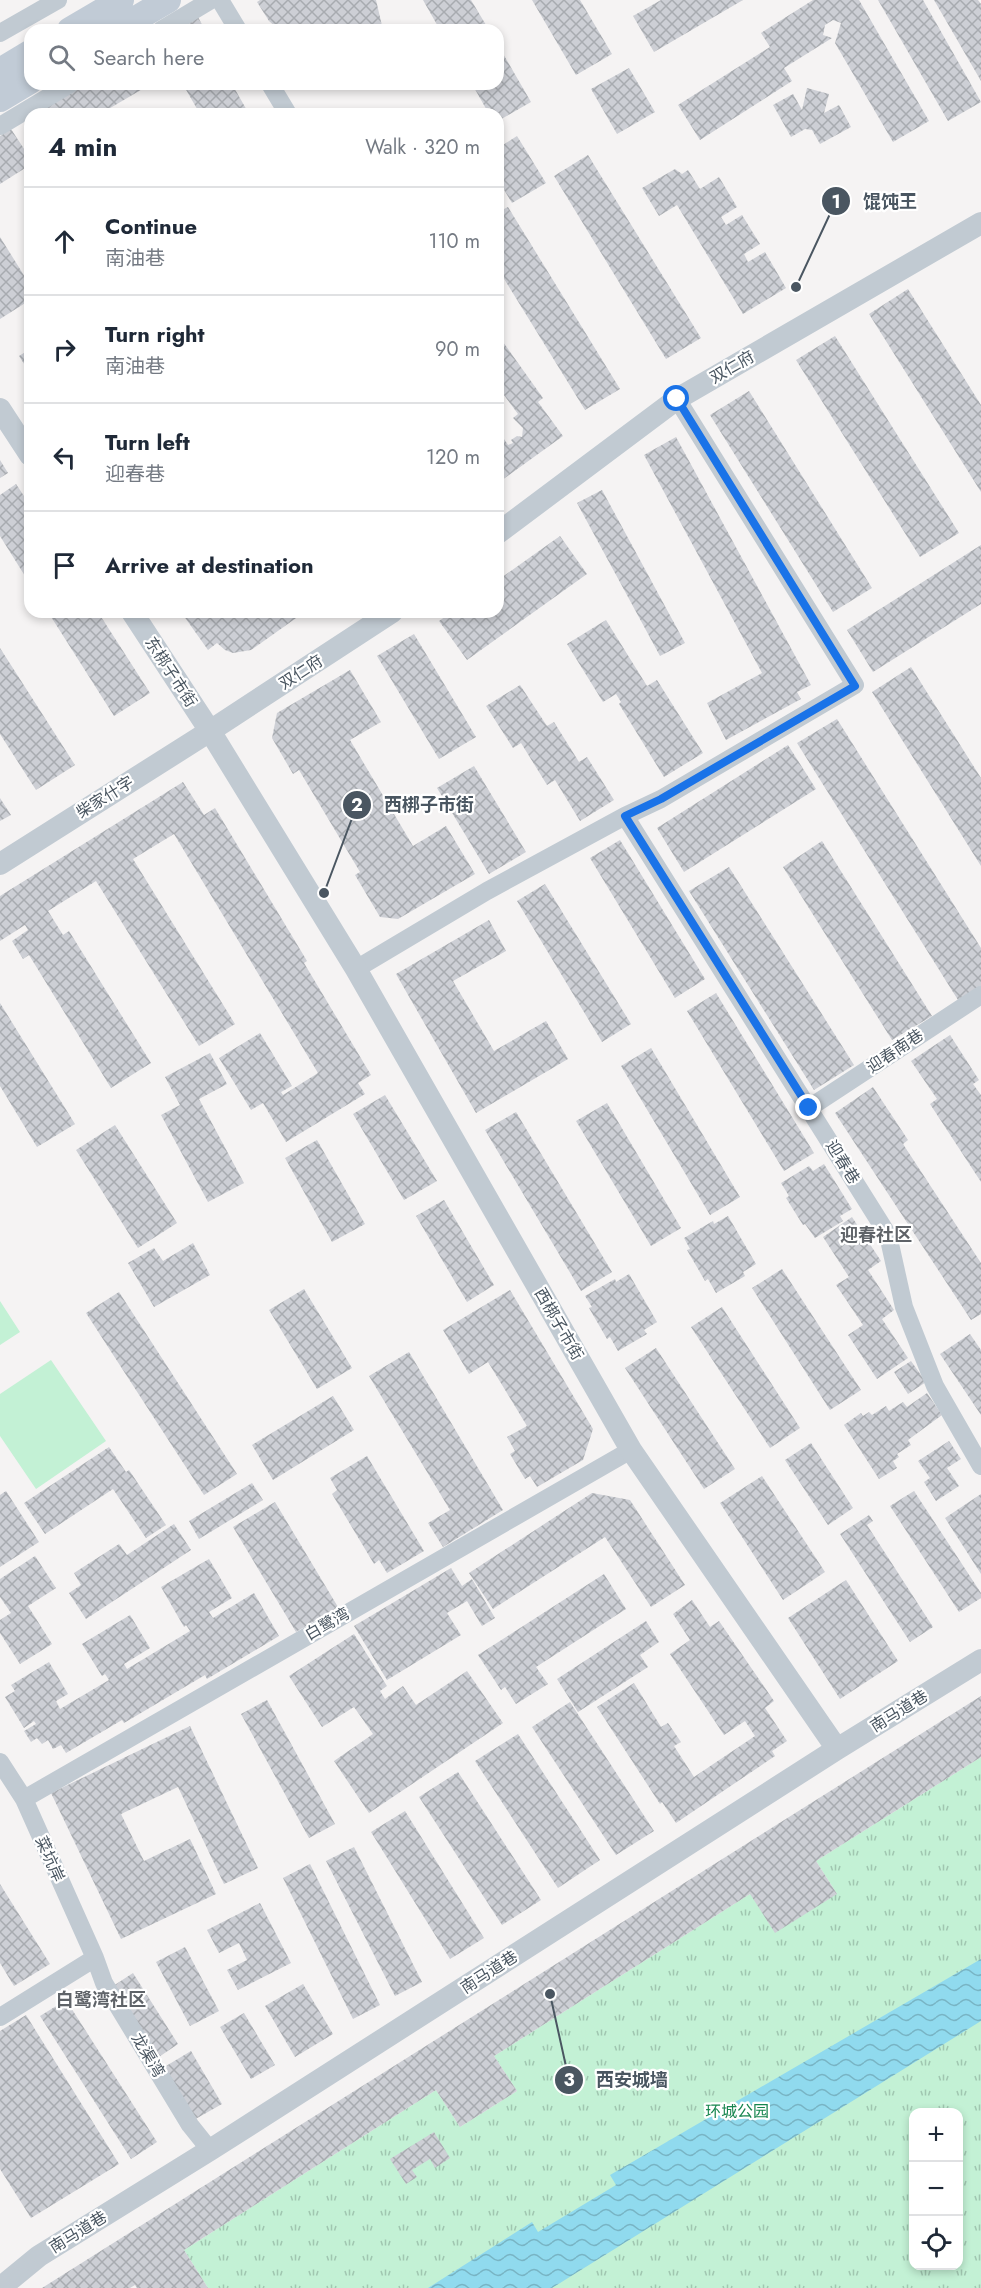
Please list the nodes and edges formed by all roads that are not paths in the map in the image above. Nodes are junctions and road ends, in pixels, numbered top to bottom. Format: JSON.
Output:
{"nodes":[{"id":1,"x":58,"y":0,"type":"edge"},
{"id":2,"x":121,"y":0,"type":"edge"},
{"id":3,"x":168,"y":0,"type":"edge"},
{"id":4,"x":211,"y":0,"type":"edge"},
{"id":5,"x":220,"y":0,"type":"edge"},
{"id":6,"x":80,"y":24,"type":"edge"},
{"id":7,"x":127,"y":24,"type":"edge"},
{"id":8,"x":171,"y":24,"type":"edge"},
{"id":9,"x":234,"y":24,"type":"edge"},
{"id":10,"x":0,"y":33,"type":"edge"},
{"id":11,"x":24,"y":56,"type":"edge"},
{"id":12,"x":0,"y":70,"type":"edge"},
{"id":13,"x":24,"y":85,"type":"edge"},
{"id":14,"x":60,"y":90,"type":"edge"},
{"id":15,"x":274,"y":90,"type":"edge"},
{"id":16,"x":0,"y":99,"type":"edge"},
{"id":17,"x":30,"y":108,"type":"edge"},
{"id":18,"x":284,"y":108,"type":"edge"},
{"id":19,"x":24,"y":112,"type":"edge"},
{"id":20,"x":0,"y":126,"type":"edge"},
{"id":21,"x":981,"y":223,"type":"edge"},
{"id":22,"x":677,"y":399,"type":"junction"},
{"id":23,"x":0,"y":409,"type":"edge"},
{"id":24,"x":24,"y":446,"type":"edge"},
{"id":25,"x":504,"y":529,"type":"edge"},
{"id":26,"x":136,"y":618,"type":"edge"},
{"id":27,"x":383,"y":618,"type":"edge"},
{"id":28,"x":210,"y":731,"type":"junction"},
{"id":29,"x":625,"y":816,"type":"junction"},
{"id":30,"x":0,"y":864,"type":"edge"},
{"id":31,"x":356,"y":969,"type":"junction"},
{"id":32,"x":981,"y":995,"type":"edge"},
{"id":33,"x":809,"y":1108,"type":"junction"},
{"id":34,"x":631,"y":1450,"type":"junction"},
{"id":35,"x":981,"y":1466,"type":"edge"},
{"id":36,"x":981,"y":1660,"type":"edge"},
{"id":37,"x":837,"y":1749,"type":"junction"},
{"id":38,"x":0,"y":1762,"type":"edge"},
{"id":39,"x":24,"y":1799,"type":"junction"},
{"id":40,"x":95,"y":1958,"type":"junction"},
{"id":41,"x":0,"y":2017,"type":"edge"},
{"id":42,"x":210,"y":2150,"type":"junction"},
{"id":43,"x":0,"y":2288,"type":"edge"}],
"edges":[{"from":1,"to":10,"type":"street"},
{"from":2,"to":6,"type":"main road"},
{"from":3,"to":7,"type":"main road"},
{"from":4,"to":8,"type":"street"},
{"from":5,"to":9,"type":"street"},
{"from":11,"to":12,"type":"main road"},
{"from":13,"to":16,"type":"main road"},
{"from":14,"to":17,"type":"street"},
{"from":15,"to":18,"type":"street"},
{"from":19,"to":20,"type":"street"},
{"from":21,"to":22,"type":"street","name":"双仁府"},
{"from":22,"to":25,"type":"street","name":"双仁府"},
{"from":22,"to":29,"type":"street"},
{"from":23,"to":24,"type":"street"},
{"from":26,"to":28,"type":"street","name":"东梆子市街"},
{"from":27,"to":28,"type":"street","name":"双仁府"},
{"from":28,"to":30,"type":"street","name":"柴家什字"},
{"from":28,"to":31,"type":"street","name":"西梆子市街"},
{"from":29,"to":31,"type":"street"},
{"from":29,"to":33,"type":"street","name":"迎春巷"},
{"from":31,"to":34,"type":"street","name":"西梆子市街"},
{"from":32,"to":33,"type":"street","name":"迎春南巷"},
{"from":33,"to":35,"type":"street","name":"迎春巷"},
{"from":34,"to":37,"type":"street","name":"西梆子市街"},
{"from":34,"to":39,"type":"street","name":"白鹭湾"},
{"from":36,"to":37,"type":"street","name":"南马道巷"},
{"from":37,"to":42,"type":"street","name":"南马道巷"},
{"from":38,"to":39,"type":"street","name":"菜坑岸"},
{"from":39,"to":40,"type":"street","name":"菜坑岸"},
{"from":40,"to":41,"type":"street"},
{"from":40,"to":42,"type":"street","name":"龙渠湾"},
{"from":42,"to":43,"type":"street","name":"南马道巷"}]}
